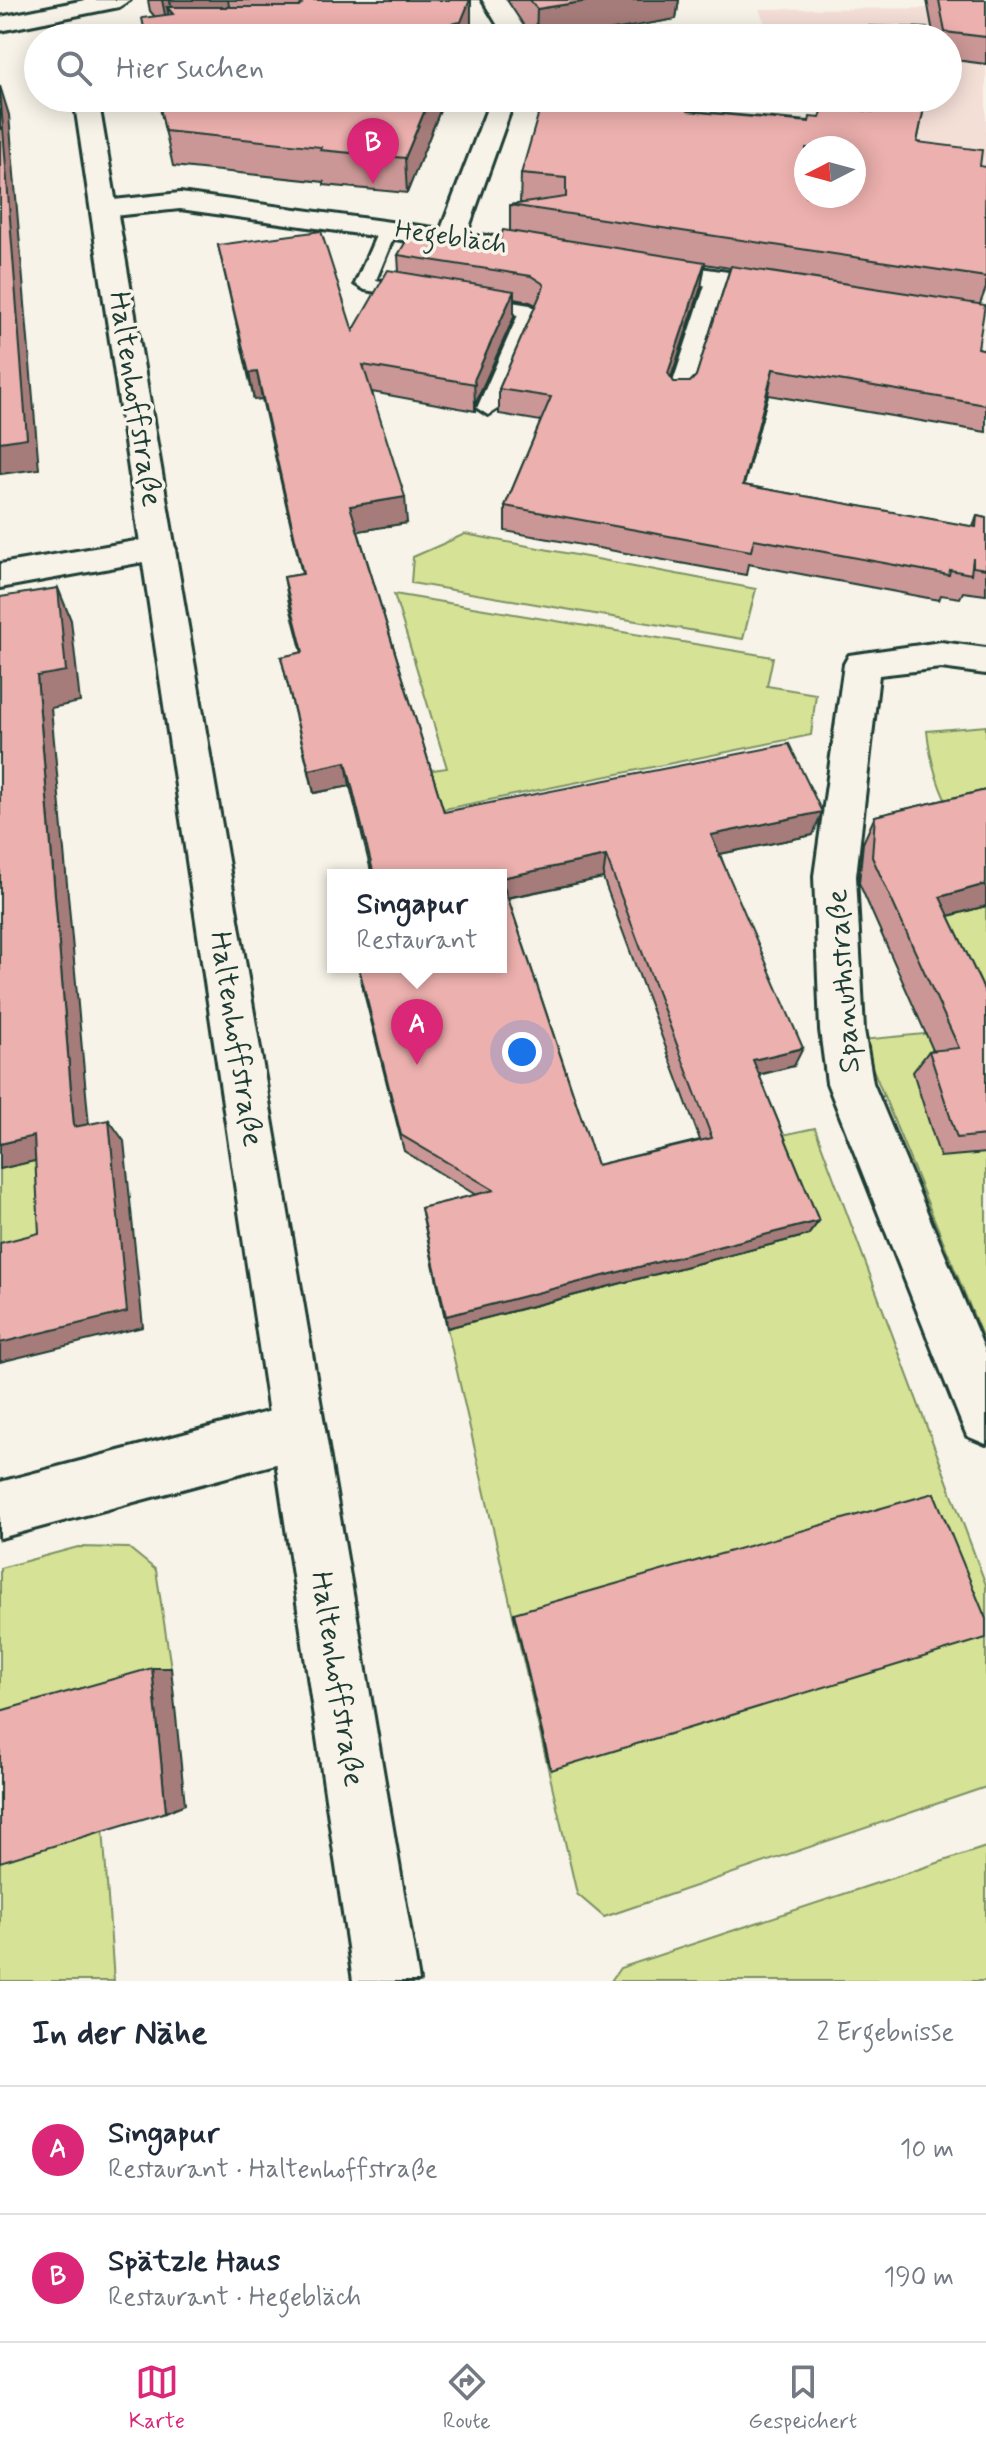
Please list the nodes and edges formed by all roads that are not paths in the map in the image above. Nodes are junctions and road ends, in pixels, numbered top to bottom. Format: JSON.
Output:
{"nodes":[{"id":1,"x":119,"y":0,"type":"edge"},
{"id":2,"x":468,"y":0,"type":"edge"},
{"id":3,"x":73,"y":14,"type":"edge"},
{"id":4,"x":0,"y":24,"type":"edge"},
{"id":5,"x":482,"y":24,"type":"edge"},
{"id":6,"x":88,"y":112,"type":"edge"},
{"id":7,"x":498,"y":112,"type":"edge"},
{"id":8,"x":104,"y":209,"type":"junction"},
{"id":9,"x":388,"y":229,"type":"junction"},
{"id":10,"x":452,"y":237,"type":"junction"},
{"id":11,"x":580,"y":257,"type":"edge"},
{"id":12,"x":625,"y":264,"type":"edge"},
{"id":13,"x":717,"y":279,"type":"junction"},
{"id":14,"x":810,"y":293,"type":"edge"},
{"id":15,"x":678,"y":400,"type":"edge"},
{"id":16,"x":488,"y":408,"type":"dead end"},
{"id":17,"x":159,"y":549,"type":"junction"},
{"id":18,"x":0,"y":576,"type":"edge"},
{"id":19,"x":986,"y":661,"type":"edge"},
{"id":20,"x":986,"y":1417,"type":"edge"},
{"id":21,"x":298,"y":1431,"type":"junction"},
{"id":22,"x":0,"y":1510,"type":"edge"},
{"id":23,"x":386,"y":1981,"type":"edge"}],
"edges":[{"from":1,"to":3,"type":"street"},
{"from":2,"to":5,"type":"street"},
{"from":3,"to":4,"type":"street"},
{"from":6,"to":8,"type":"street","name":"Haltenhoffstraße"},
{"from":7,"to":10,"type":"street"},
{"from":8,"to":9,"type":"street","name":"Hegebläch"},
{"from":8,"to":17,"type":"street","name":"Haltenhoffstraße"},
{"from":9,"to":10,"type":"street","name":"Hegebläch"},
{"from":9,"to":16,"type":"lane"},
{"from":10,"to":11,"type":"street","name":"Hegebläch"},
{"from":12,"to":13,"type":"street"},
{"from":13,"to":14,"type":"street"},
{"from":13,"to":15,"type":"lane"},
{"from":17,"to":18,"type":"street"},
{"from":17,"to":21,"type":"street","name":"Haltenhoffstraße"},
{"from":19,"to":20,"type":"street","name":"Spanuthstraße"},
{"from":21,"to":22,"type":"street"},
{"from":21,"to":23,"type":"street","name":"Haltenhoffstraße"}]}
